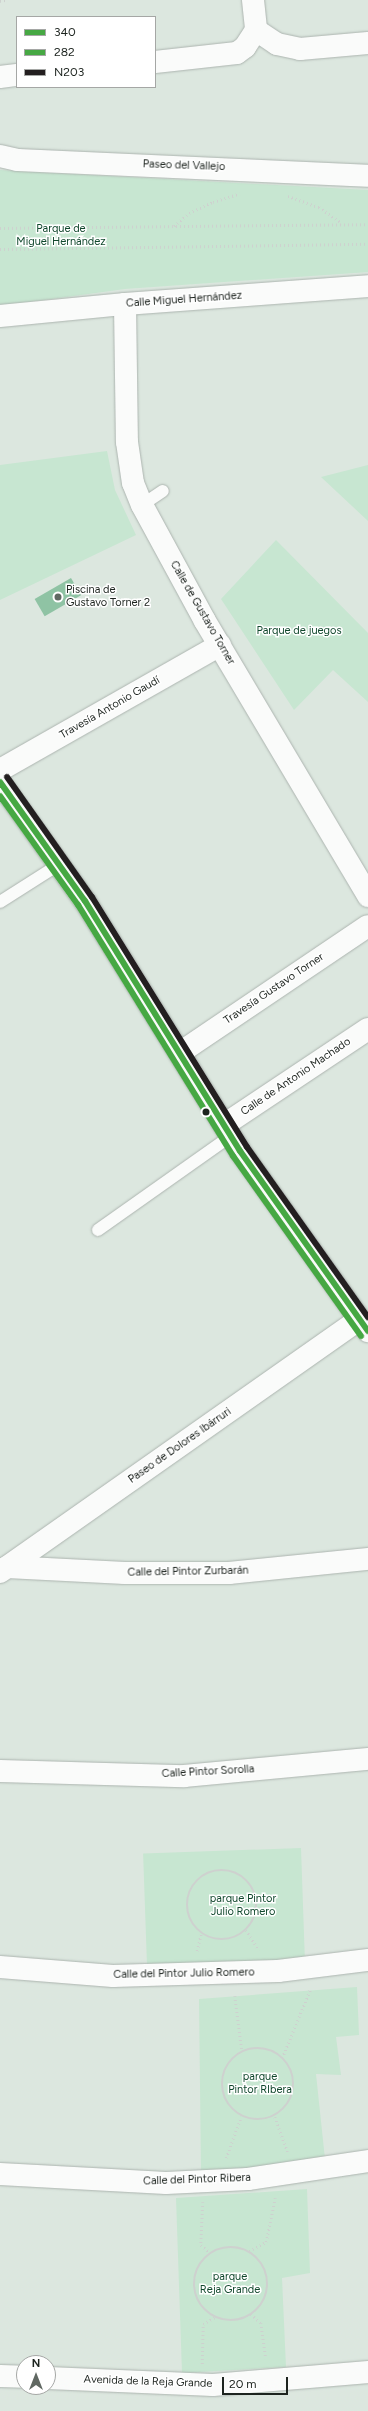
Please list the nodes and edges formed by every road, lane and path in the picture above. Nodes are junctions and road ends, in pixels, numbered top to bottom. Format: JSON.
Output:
{"nodes":[{"id":1,"x":0,"y":0,"type":"edge"},
{"id":2,"x":5,"y":0,"type":"edge"},
{"id":3,"x":253,"y":0,"type":"edge"},
{"id":4,"x":256,"y":30,"type":"junction"},
{"id":5,"x":368,"y":43,"type":"edge"},
{"id":6,"x":156,"y":62,"type":"edge"},
{"id":7,"x":16,"y":75,"type":"edge"},
{"id":8,"x":0,"y":77,"type":"edge"},
{"id":9,"x":0,"y":156,"type":"edge"},
{"id":10,"x":368,"y":176,"type":"edge"},
{"id":11,"x":242,"y":192,"type":"dead end"},
{"id":12,"x":284,"y":195,"type":"dead end"},
{"id":13,"x":342,"y":224,"type":"junction"},
{"id":14,"x":368,"y":224,"type":"edge"},
{"id":15,"x":174,"y":226,"type":"junction"},
{"id":16,"x":0,"y":228,"type":"edge"},
{"id":17,"x":368,"y":244,"type":"edge"},
{"id":18,"x":0,"y":249,"type":"edge"},
{"id":19,"x":368,"y":286,"type":"edge"},
{"id":20,"x":124,"y":304,"type":"junction"},
{"id":21,"x":0,"y":316,"type":"edge"},
{"id":22,"x":163,"y":491,"type":"dead end"},
{"id":23,"x":142,"y":505,"type":"junction"},
{"id":24,"x":220,"y":645,"type":"junction"},
{"id":25,"x":0,"y":770,"type":"edge"},
{"id":26,"x":0,"y":782,"type":"edge"},
{"id":27,"x":58,"y":865,"type":"junction"},
{"id":28,"x":368,"y":896,"type":"edge"},
{"id":29,"x":0,"y":902,"type":"edge"},
{"id":30,"x":368,"y":926,"type":"edge"},
{"id":31,"x":368,"y":1029,"type":"edge"},
{"id":32,"x":181,"y":1052,"type":"junction"},
{"id":33,"x":228,"y":1131,"type":"junction"},
{"id":34,"x":98,"y":1230,"type":"dead end"},
{"id":35,"x":364,"y":1325,"type":"edge"},
{"id":36,"x":368,"y":1559,"type":"edge"},
{"id":37,"x":4,"y":1570,"type":"edge"},
{"id":38,"x":368,"y":1758,"type":"edge"},
{"id":39,"x":0,"y":1771,"type":"edge"},
{"id":40,"x":246,"y":1930,"type":"junction"},
{"id":41,"x":201,"y":1934,"type":"junction"},
{"id":42,"x":196,"y":1953,"type":"dead end"},
{"id":43,"x":262,"y":1954,"type":"dead end"},
{"id":44,"x":368,"y":1960,"type":"edge"},
{"id":45,"x":0,"y":1967,"type":"edge"},
{"id":46,"x":310,"y":1990,"type":"dead end"},
{"id":47,"x":235,"y":1996,"type":"dead end"},
{"id":48,"x":242,"y":2051,"type":"junction"},
{"id":49,"x":282,"y":2058,"type":"junction"},
{"id":50,"x":241,"y":2117,"type":"junction"},
{"id":51,"x":275,"y":2117,"type":"junction"},
{"id":52,"x":290,"y":2156,"type":"dead end"},
{"id":53,"x":368,"y":2161,"type":"edge"},
{"id":54,"x":224,"y":2164,"type":"dead end"},
{"id":55,"x":0,"y":2174,"type":"edge"},
{"id":56,"x":276,"y":2191,"type":"dead end"},
{"id":57,"x":203,"y":2196,"type":"dead end"},
{"id":58,"x":249,"y":2252,"type":"junction"},
{"id":59,"x":211,"y":2253,"type":"junction"},
{"id":60,"x":252,"y":2314,"type":"junction"},
{"id":61,"x":215,"y":2317,"type":"junction"},
{"id":62,"x":368,"y":2372,"type":"edge"},
{"id":63,"x":0,"y":2376,"type":"edge"},
{"id":64,"x":16,"y":2377,"type":"edge"},
{"id":65,"x":56,"y":2378,"type":"edge"},
{"id":66,"x":268,"y":2380,"type":"junction"},
{"id":67,"x":198,"y":2384,"type":"junction"}],
"edges":[{"from":1,"to":2,"type":"path"},
{"from":3,"to":4,"type":"street"},
{"from":4,"to":5,"type":"street"},
{"from":4,"to":6,"type":"street"},
{"from":7,"to":8,"type":"street"},
{"from":9,"to":10,"type":"street","name":"Paseo del Vallejo"},
{"from":11,"to":15,"type":"path"},
{"from":12,"to":13,"type":"path"},
{"from":13,"to":14,"type":"path"},
{"from":13,"to":15,"type":"path"},
{"from":15,"to":16,"type":"path"},
{"from":17,"to":18,"type":"path"},
{"from":19,"to":20,"type":"street","name":"Calle Miguel Hernández"},
{"from":20,"to":21,"type":"street","name":"Calle Miguel Hernández"},
{"from":20,"to":23,"type":"street","name":"Calle de Gustavo Torner"},
{"from":22,"to":23,"type":"lane"},
{"from":23,"to":24,"type":"street","name":"Calle de Gustavo Torner"},
{"from":24,"to":25,"type":"street","name":"Travesía Antonio Gaudí"},
{"from":24,"to":28,"type":"street","name":"Calle de Gustavo Torner"},
{"from":26,"to":27,"type":"street"},
{"from":27,"to":29,"type":"lane"},
{"from":27,"to":32,"type":"street"},
{"from":30,"to":32,"type":"street","name":"Travesía Gustavo Torner"},
{"from":31,"to":33,"type":"street","name":"Calle de Antonio Machado"},
{"from":32,"to":33,"type":"street"},
{"from":33,"to":34,"type":"lane"},
{"from":33,"to":35,"type":"street"},
{"from":35,"to":37,"type":"street","name":"Paseo de Dolores Ibárruri"},
{"from":36,"to":37,"type":"street","name":"Calle del Pintor Zurbarán"},
{"from":38,"to":39,"type":"street","name":"Calle Pintor Sorolla"},
{"from":40,"to":41,"type":"path"},
{"from":40,"to":41,"type":"path"},
{"from":40,"to":43,"type":"path"},
{"from":41,"to":42,"type":"path"},
{"from":44,"to":45,"type":"street","name":"Calle del Pintor Julio Romero"},
{"from":46,"to":49,"type":"path"},
{"from":47,"to":48,"type":"path"},
{"from":48,"to":49,"type":"path"},
{"from":48,"to":50,"type":"path"},
{"from":49,"to":51,"type":"path"},
{"from":50,"to":51,"type":"path"},
{"from":50,"to":54,"type":"path"},
{"from":51,"to":52,"type":"path"},
{"from":53,"to":55,"type":"street","name":"Calle del Pintor Ribera"},
{"from":56,"to":58,"type":"path"},
{"from":57,"to":59,"type":"path"},
{"from":58,"to":59,"type":"path"},
{"from":58,"to":60,"type":"path"},
{"from":59,"to":61,"type":"path"},
{"from":60,"to":61,"type":"path"},
{"from":60,"to":66,"type":"path"},
{"from":61,"to":67,"type":"path"},
{"from":62,"to":66,"type":"street","name":"Avenida de la Reja Grande"},
{"from":63,"to":64,"type":"street"},
{"from":65,"to":67,"type":"street","name":"Avenida de la Reja Grande"},
{"from":66,"to":67,"type":"street","name":"Avenida de la Reja Grande"}]}
